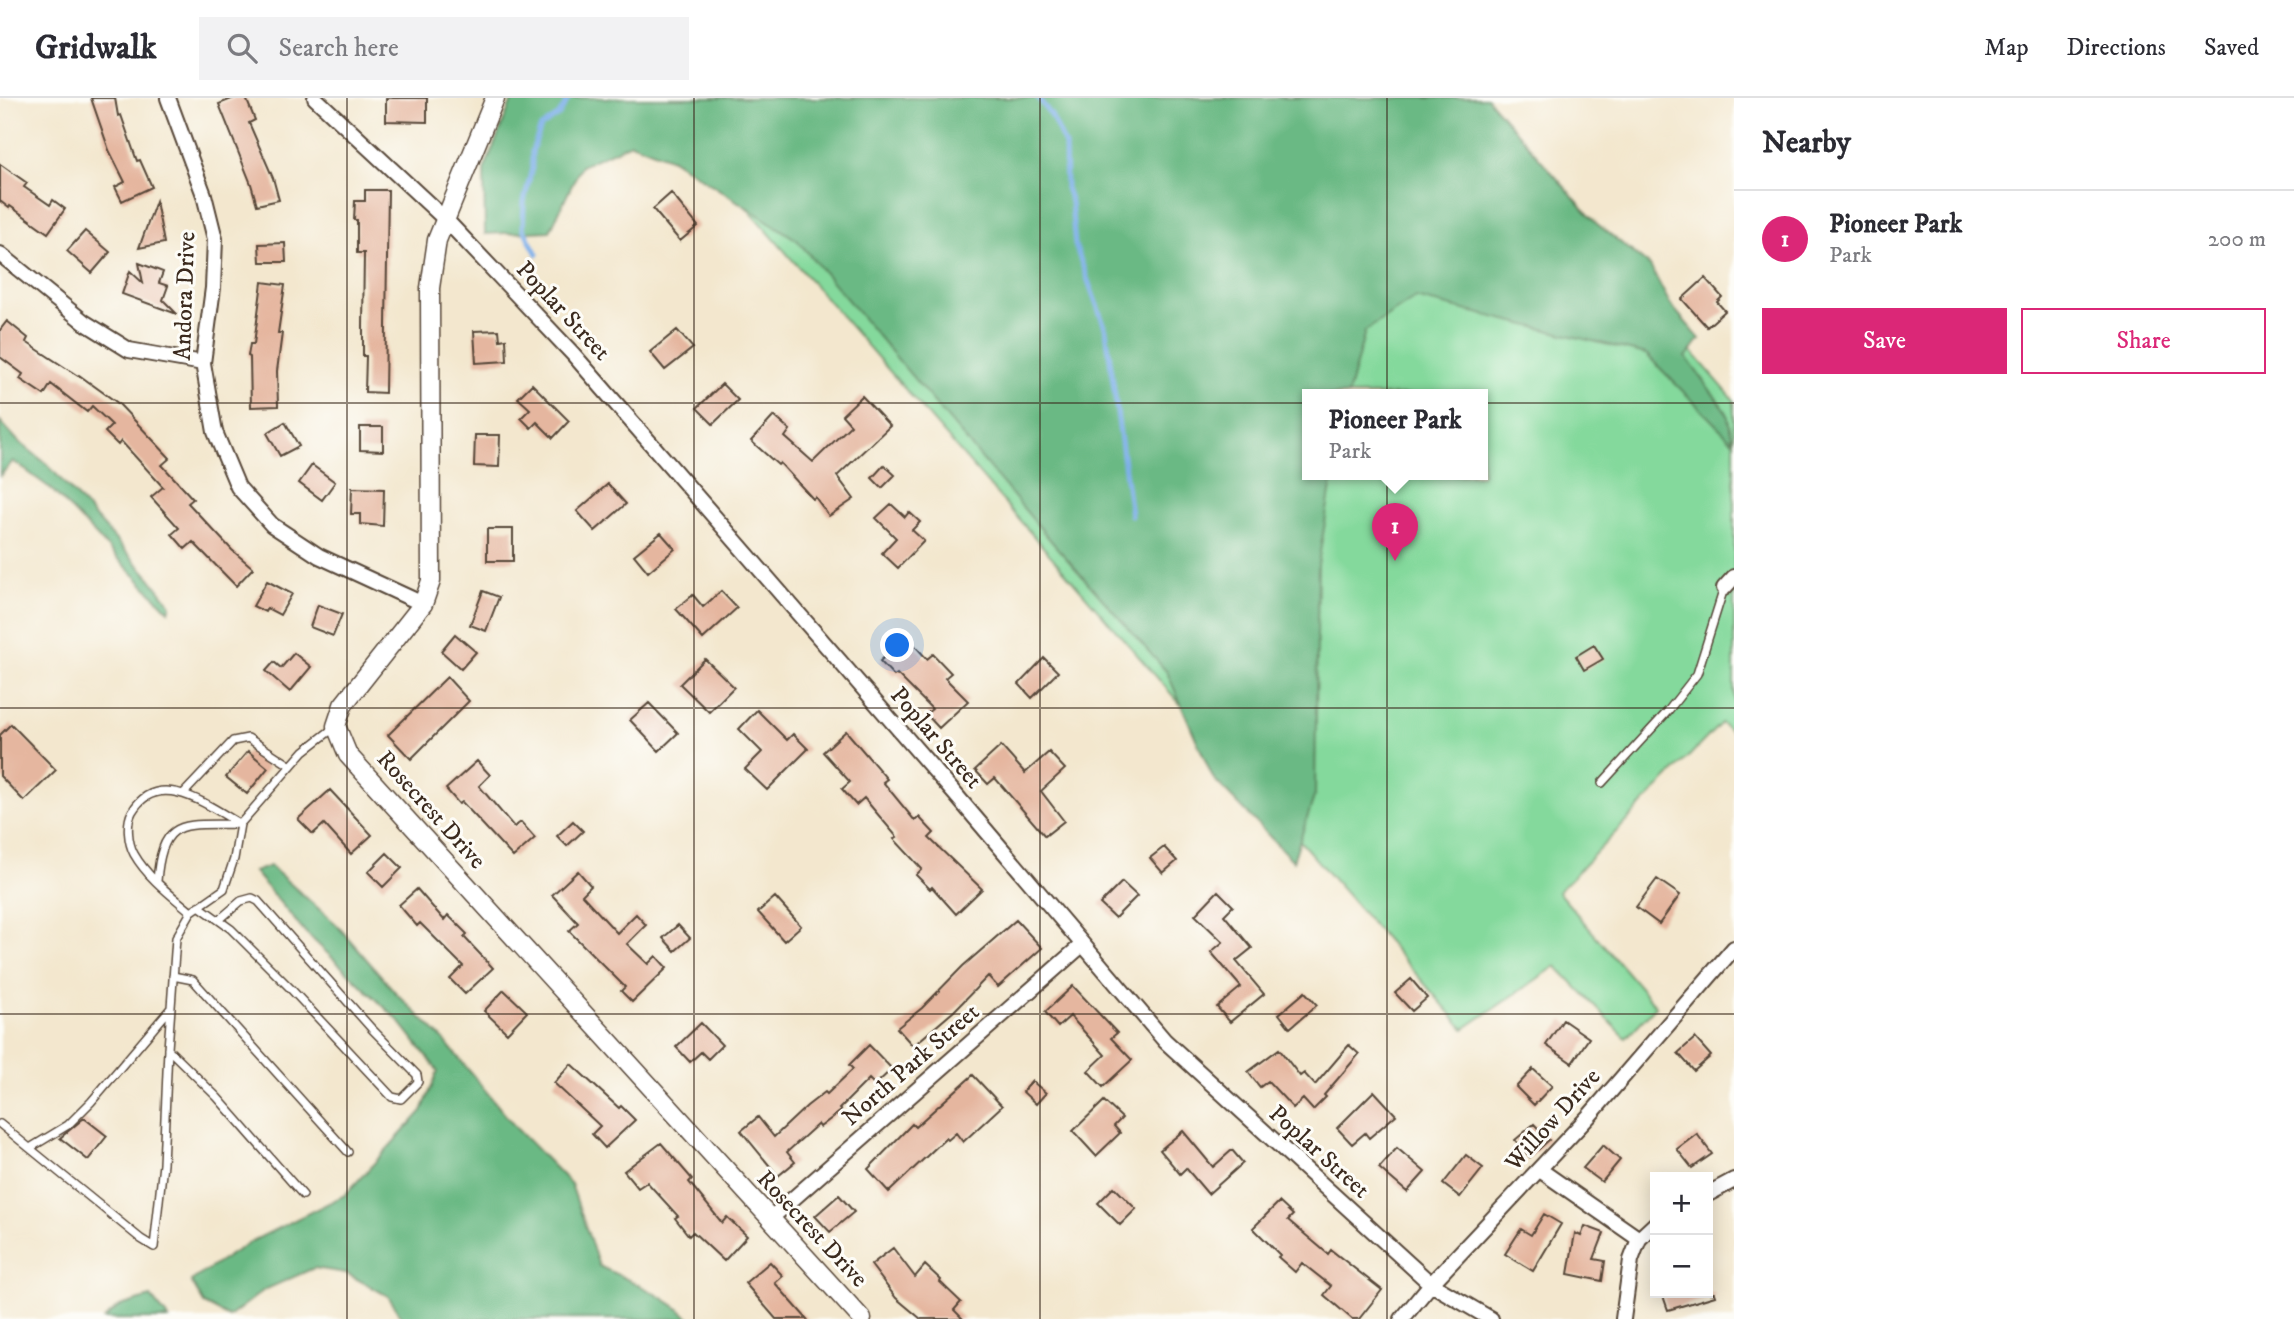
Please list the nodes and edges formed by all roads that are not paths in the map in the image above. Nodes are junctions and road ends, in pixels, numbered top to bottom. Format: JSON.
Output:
{"nodes":[{"id":1,"x":168,"y":98,"type":"edge"},
{"id":2,"x":315,"y":98,"type":"edge"},
{"id":3,"x":495,"y":98,"type":"edge"},
{"id":4,"x":446,"y":220,"type":"junction"},
{"id":5,"x":0,"y":254,"type":"edge"},
{"id":6,"x":202,"y":363,"type":"junction"},
{"id":7,"x":1734,"y":577,"type":"edge"},
{"id":8,"x":1724,"y":588,"type":"joint"},
{"id":9,"x":423,"y":604,"type":"junction"},
{"id":10,"x":336,"y":726,"type":"junction"},
{"id":11,"x":291,"y":766,"type":"junction"},
{"id":12,"x":1602,"y":783,"type":"dead end"},
{"id":13,"x":184,"y":793,"type":"junction"},
{"id":14,"x":240,"y":824,"type":"junction"},
{"id":15,"x":157,"y":882,"type":"junction"},
{"id":16,"x":199,"y":906,"type":"junction"},
{"id":17,"x":191,"y":912,"type":"junction"},
{"id":18,"x":219,"y":920,"type":"junction"},
{"id":19,"x":1082,"y":945,"type":"junction"},
{"id":20,"x":1734,"y":948,"type":"edge"},
{"id":21,"x":173,"y":976,"type":"junction"},
{"id":22,"x":171,"y":1009,"type":"junction"},
{"id":23,"x":168,"y":1049,"type":"junction"},
{"id":24,"x":0,"y":1124,"type":"edge"},
{"id":25,"x":30,"y":1148,"type":"junction"},
{"id":26,"x":348,"y":1152,"type":"dead end"},
{"id":27,"x":1540,"y":1170,"type":"junction"},
{"id":28,"x":1734,"y":1180,"type":"edge"},
{"id":29,"x":1713,"y":1192,"type":"edge"},
{"id":30,"x":303,"y":1195,"type":"dead end"},
{"id":31,"x":770,"y":1219,"type":"junction"},
{"id":32,"x":1650,"y":1229,"type":"edge"},
{"id":33,"x":1639,"y":1239,"type":"junction"},
{"id":34,"x":1431,"y":1284,"type":"junction"},
{"id":35,"x":862,"y":1319,"type":"edge"},
{"id":36,"x":1402,"y":1319,"type":"edge"},
{"id":37,"x":1491,"y":1319,"type":"edge"},
{"id":38,"x":1623,"y":1319,"type":"edge"}],
"edges":[{"from":1,"to":6,"type":"street","name":"Andora Drive"},
{"from":2,"to":4,"type":"street","name":"Poplar Street"},
{"from":3,"to":4,"type":"street"},
{"from":4,"to":9,"type":"street"},
{"from":4,"to":19,"type":"street","name":"Poplar Street"},
{"from":5,"to":6,"type":"street"},
{"from":6,"to":9,"type":"street","name":"Andora Drive"},
{"from":7,"to":8,"type":"street"},
{"from":8,"to":12,"type":"lane"},
{"from":9,"to":10,"type":"street"},
{"from":10,"to":11,"type":"lane"},
{"from":10,"to":31,"type":"street","name":"Rosecrest Drive"},
{"from":11,"to":13,"type":"lane"},
{"from":11,"to":14,"type":"lane"},
{"from":13,"to":14,"type":"lane"},
{"from":13,"to":15,"type":"lane"},
{"from":14,"to":15,"type":"lane"},
{"from":14,"to":16,"type":"lane"},
{"from":15,"to":17,"type":"lane"},
{"from":16,"to":17,"type":"lane"},
{"from":16,"to":18,"type":"lane"},
{"from":17,"to":21,"type":"lane"},
{"from":18,"to":18,"type":"lane"},
{"from":19,"to":31,"type":"street","name":"North Park Street"},
{"from":19,"to":34,"type":"street","name":"Poplar Street"},
{"from":20,"to":27,"type":"street","name":"Willow Drive"},
{"from":21,"to":22,"type":"lane"},
{"from":21,"to":26,"type":"lane"},
{"from":22,"to":23,"type":"lane"},
{"from":22,"to":25,"type":"lane"},
{"from":23,"to":25,"type":"lane"},
{"from":23,"to":30,"type":"lane"},
{"from":24,"to":25,"type":"lane"},
{"from":27,"to":33,"type":"street"},
{"from":27,"to":34,"type":"street","name":"Willow Drive"},
{"from":28,"to":29,"type":"street"},
{"from":31,"to":35,"type":"street","name":"Rosecrest Drive"},
{"from":32,"to":33,"type":"street"},
{"from":33,"to":38,"type":"street"},
{"from":34,"to":36,"type":"street","name":"Willow Drive"},
{"from":34,"to":37,"type":"street","name":"Poplar Street"}]}
